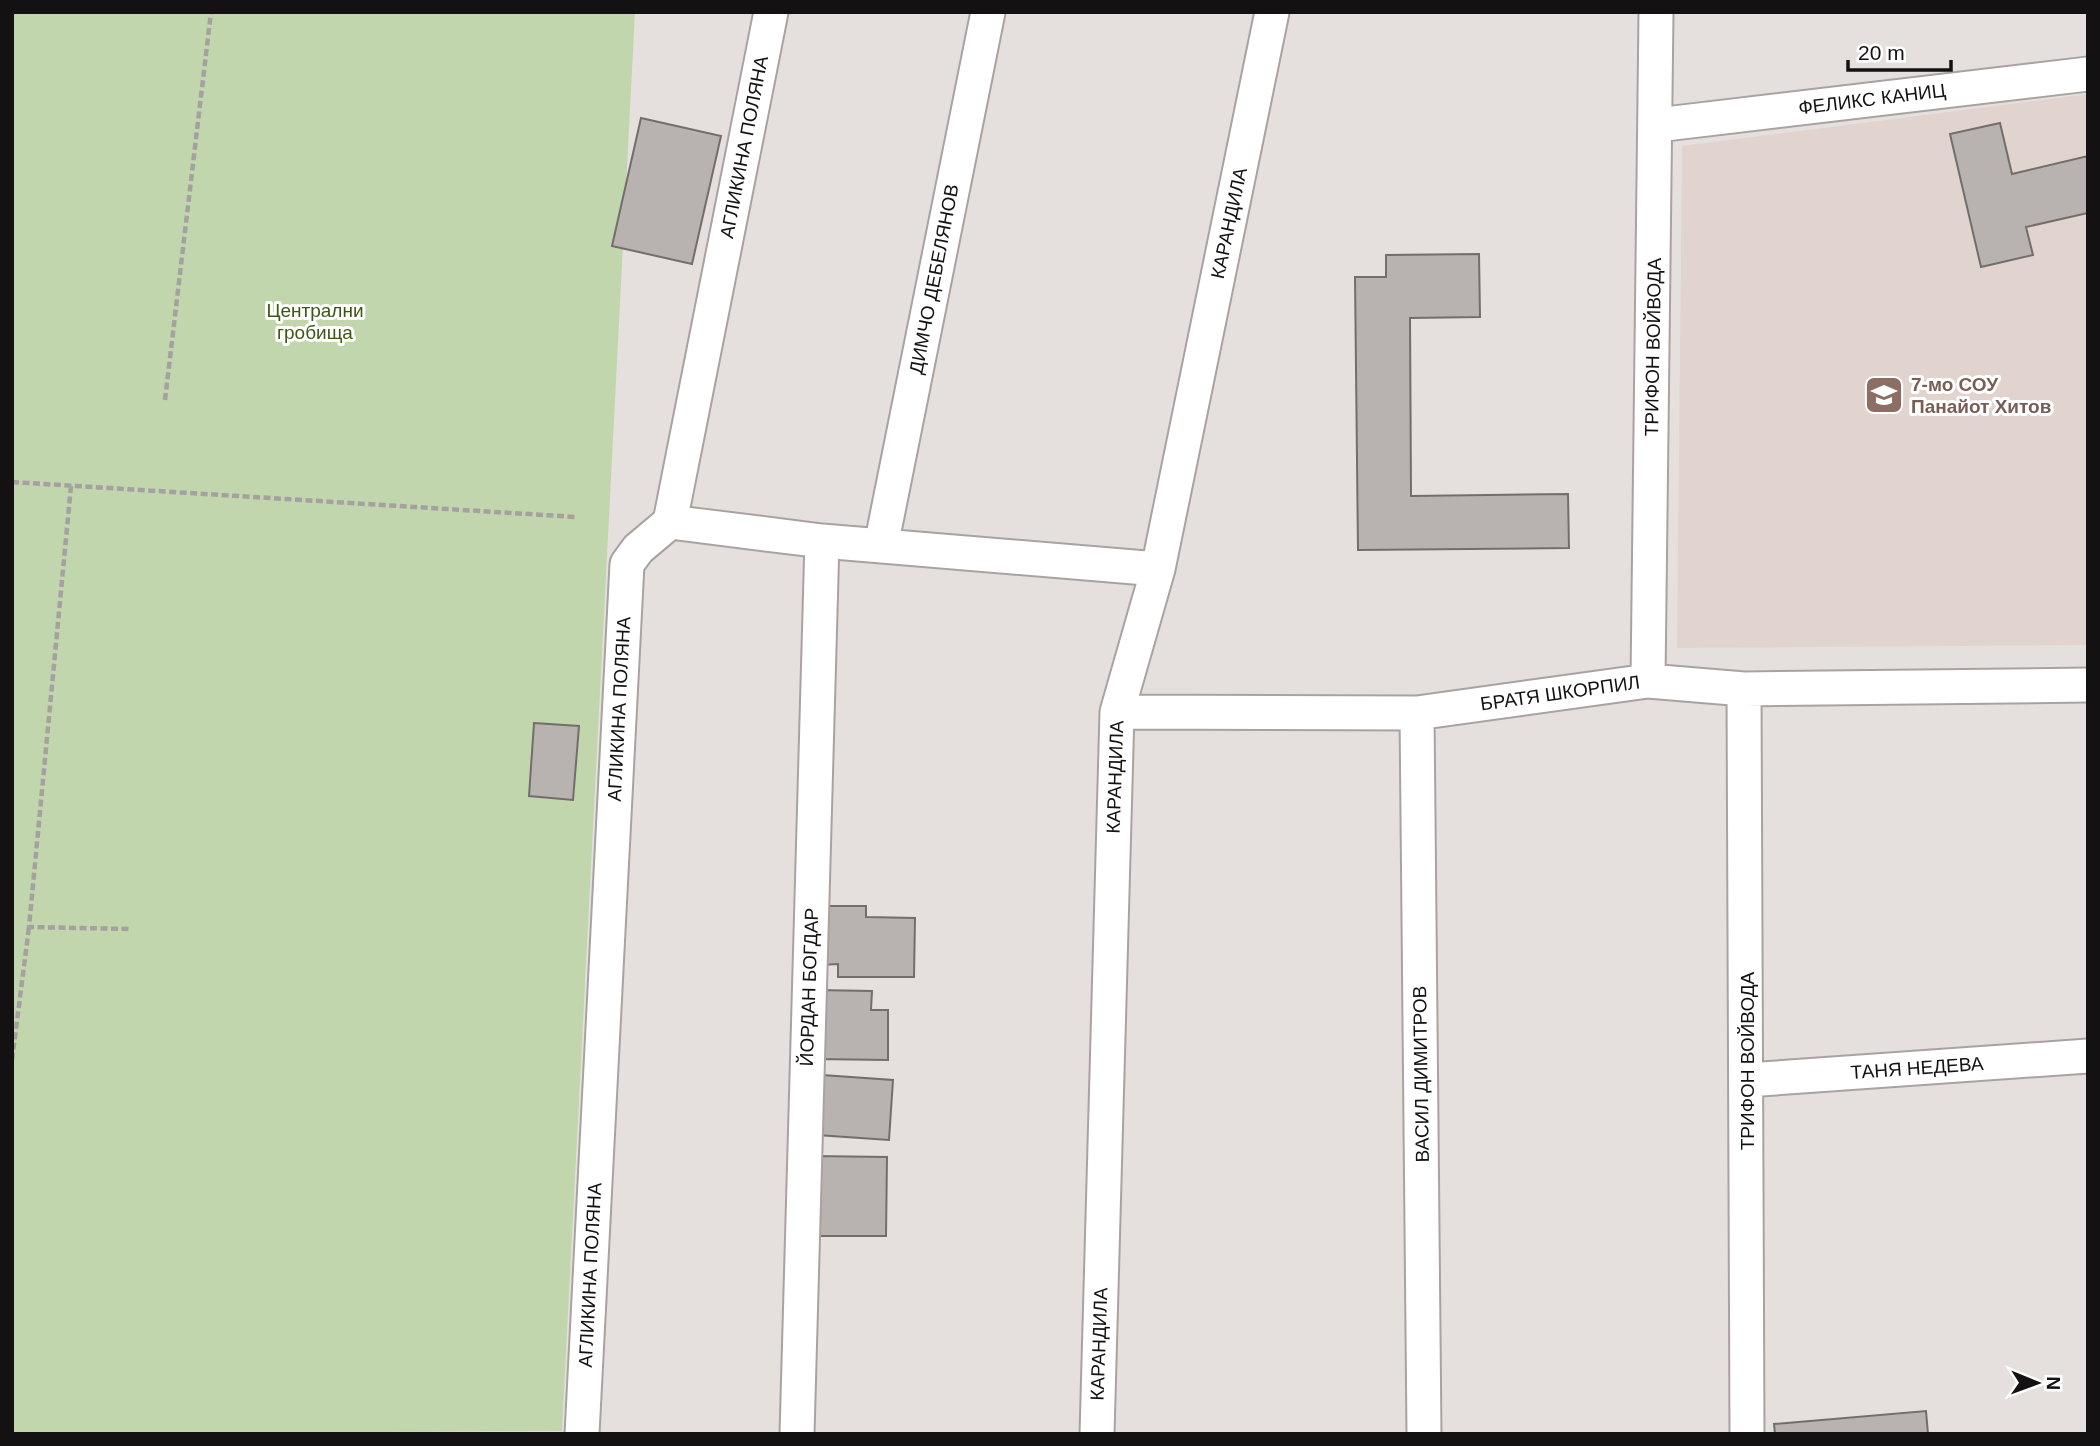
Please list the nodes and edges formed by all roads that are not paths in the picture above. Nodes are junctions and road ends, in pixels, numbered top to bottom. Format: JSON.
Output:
{"nodes":[{"id":1,"x":771,"y":12,"type":"edge"},
{"id":2,"x":988,"y":12,"type":"edge"},
{"id":3,"x":1272,"y":12,"type":"edge"},
{"id":4,"x":1656,"y":12,"type":"edge"},
{"id":5,"x":2088,"y":74,"type":"edge"},
{"id":6,"x":1657,"y":125,"type":"junction"},
{"id":7,"x":670,"y":522,"type":"junction"},
{"id":8,"x":822,"y":541,"type":"junction"},
{"id":9,"x":881,"y":546,"type":"junction"},
{"id":10,"x":1158,"y":569,"type":"junction"},
{"id":11,"x":1648,"y":681,"type":"junction"},
{"id":12,"x":2088,"y":685,"type":"edge"},
{"id":13,"x":1744,"y":689,"type":"junction"},
{"id":14,"x":1117,"y":712,"type":"junction"},
{"id":15,"x":1417,"y":713,"type":"junction"},
{"id":16,"x":2088,"y":1056,"type":"edge"},
{"id":17,"x":1747,"y":1080,"type":"junction"},
{"id":18,"x":582,"y":1434,"type":"edge"},
{"id":19,"x":797,"y":1434,"type":"edge"},
{"id":20,"x":1097,"y":1434,"type":"edge"},
{"id":21,"x":1424,"y":1434,"type":"edge"},
{"id":22,"x":1746,"y":1434,"type":"edge"}],
"edges":[{"from":1,"to":7,"type":"street","name":"АГЛИКИНА ПОЛЯНА"},
{"from":2,"to":9,"type":"street","name":"ДИМЧО ДЕБЕЛЯНОВ"},
{"from":3,"to":10,"type":"street","name":"КАРАНДИЛА"},
{"from":4,"to":6,"type":"street","name":"ТРИФОН ВОЙВОДА"},
{"from":5,"to":6,"type":"street","name":"ФЕЛИКС КАНИЦ"},
{"from":6,"to":11,"type":"street","name":"ТРИФОН ВОЙВОДА"},
{"from":7,"to":8,"type":"street"},
{"from":7,"to":18,"type":"street","name":"АГЛИКИНА ПОЛЯНА"},
{"from":8,"to":9,"type":"street"},
{"from":8,"to":19,"type":"street","name":"ЙОРДАН БОГДАР"},
{"from":9,"to":10,"type":"street"},
{"from":10,"to":14,"type":"street","name":"КАРАНДИЛА"},
{"from":11,"to":13,"type":"street","name":"БРАТЯ ШКОРПИЛ"},
{"from":11,"to":15,"type":"street","name":"БРАТЯ ШКОРПИЛ"},
{"from":12,"to":13,"type":"street","name":"БРАТЯ ШКОРПИЛ"},
{"from":13,"to":17,"type":"street","name":"ТРИФОН ВОЙВОДА"},
{"from":14,"to":15,"type":"street","name":"БРАТЯ ШКОРПИЛ"},
{"from":14,"to":20,"type":"street","name":"КАРАНДИЛА"},
{"from":15,"to":21,"type":"street","name":"ВАСИЛ ДИМИТРОВ"},
{"from":16,"to":17,"type":"street","name":"ТАНЯ НЕДЕВА"},
{"from":17,"to":22,"type":"street","name":"ТРИФОН ВОЙВОДА"}]}
